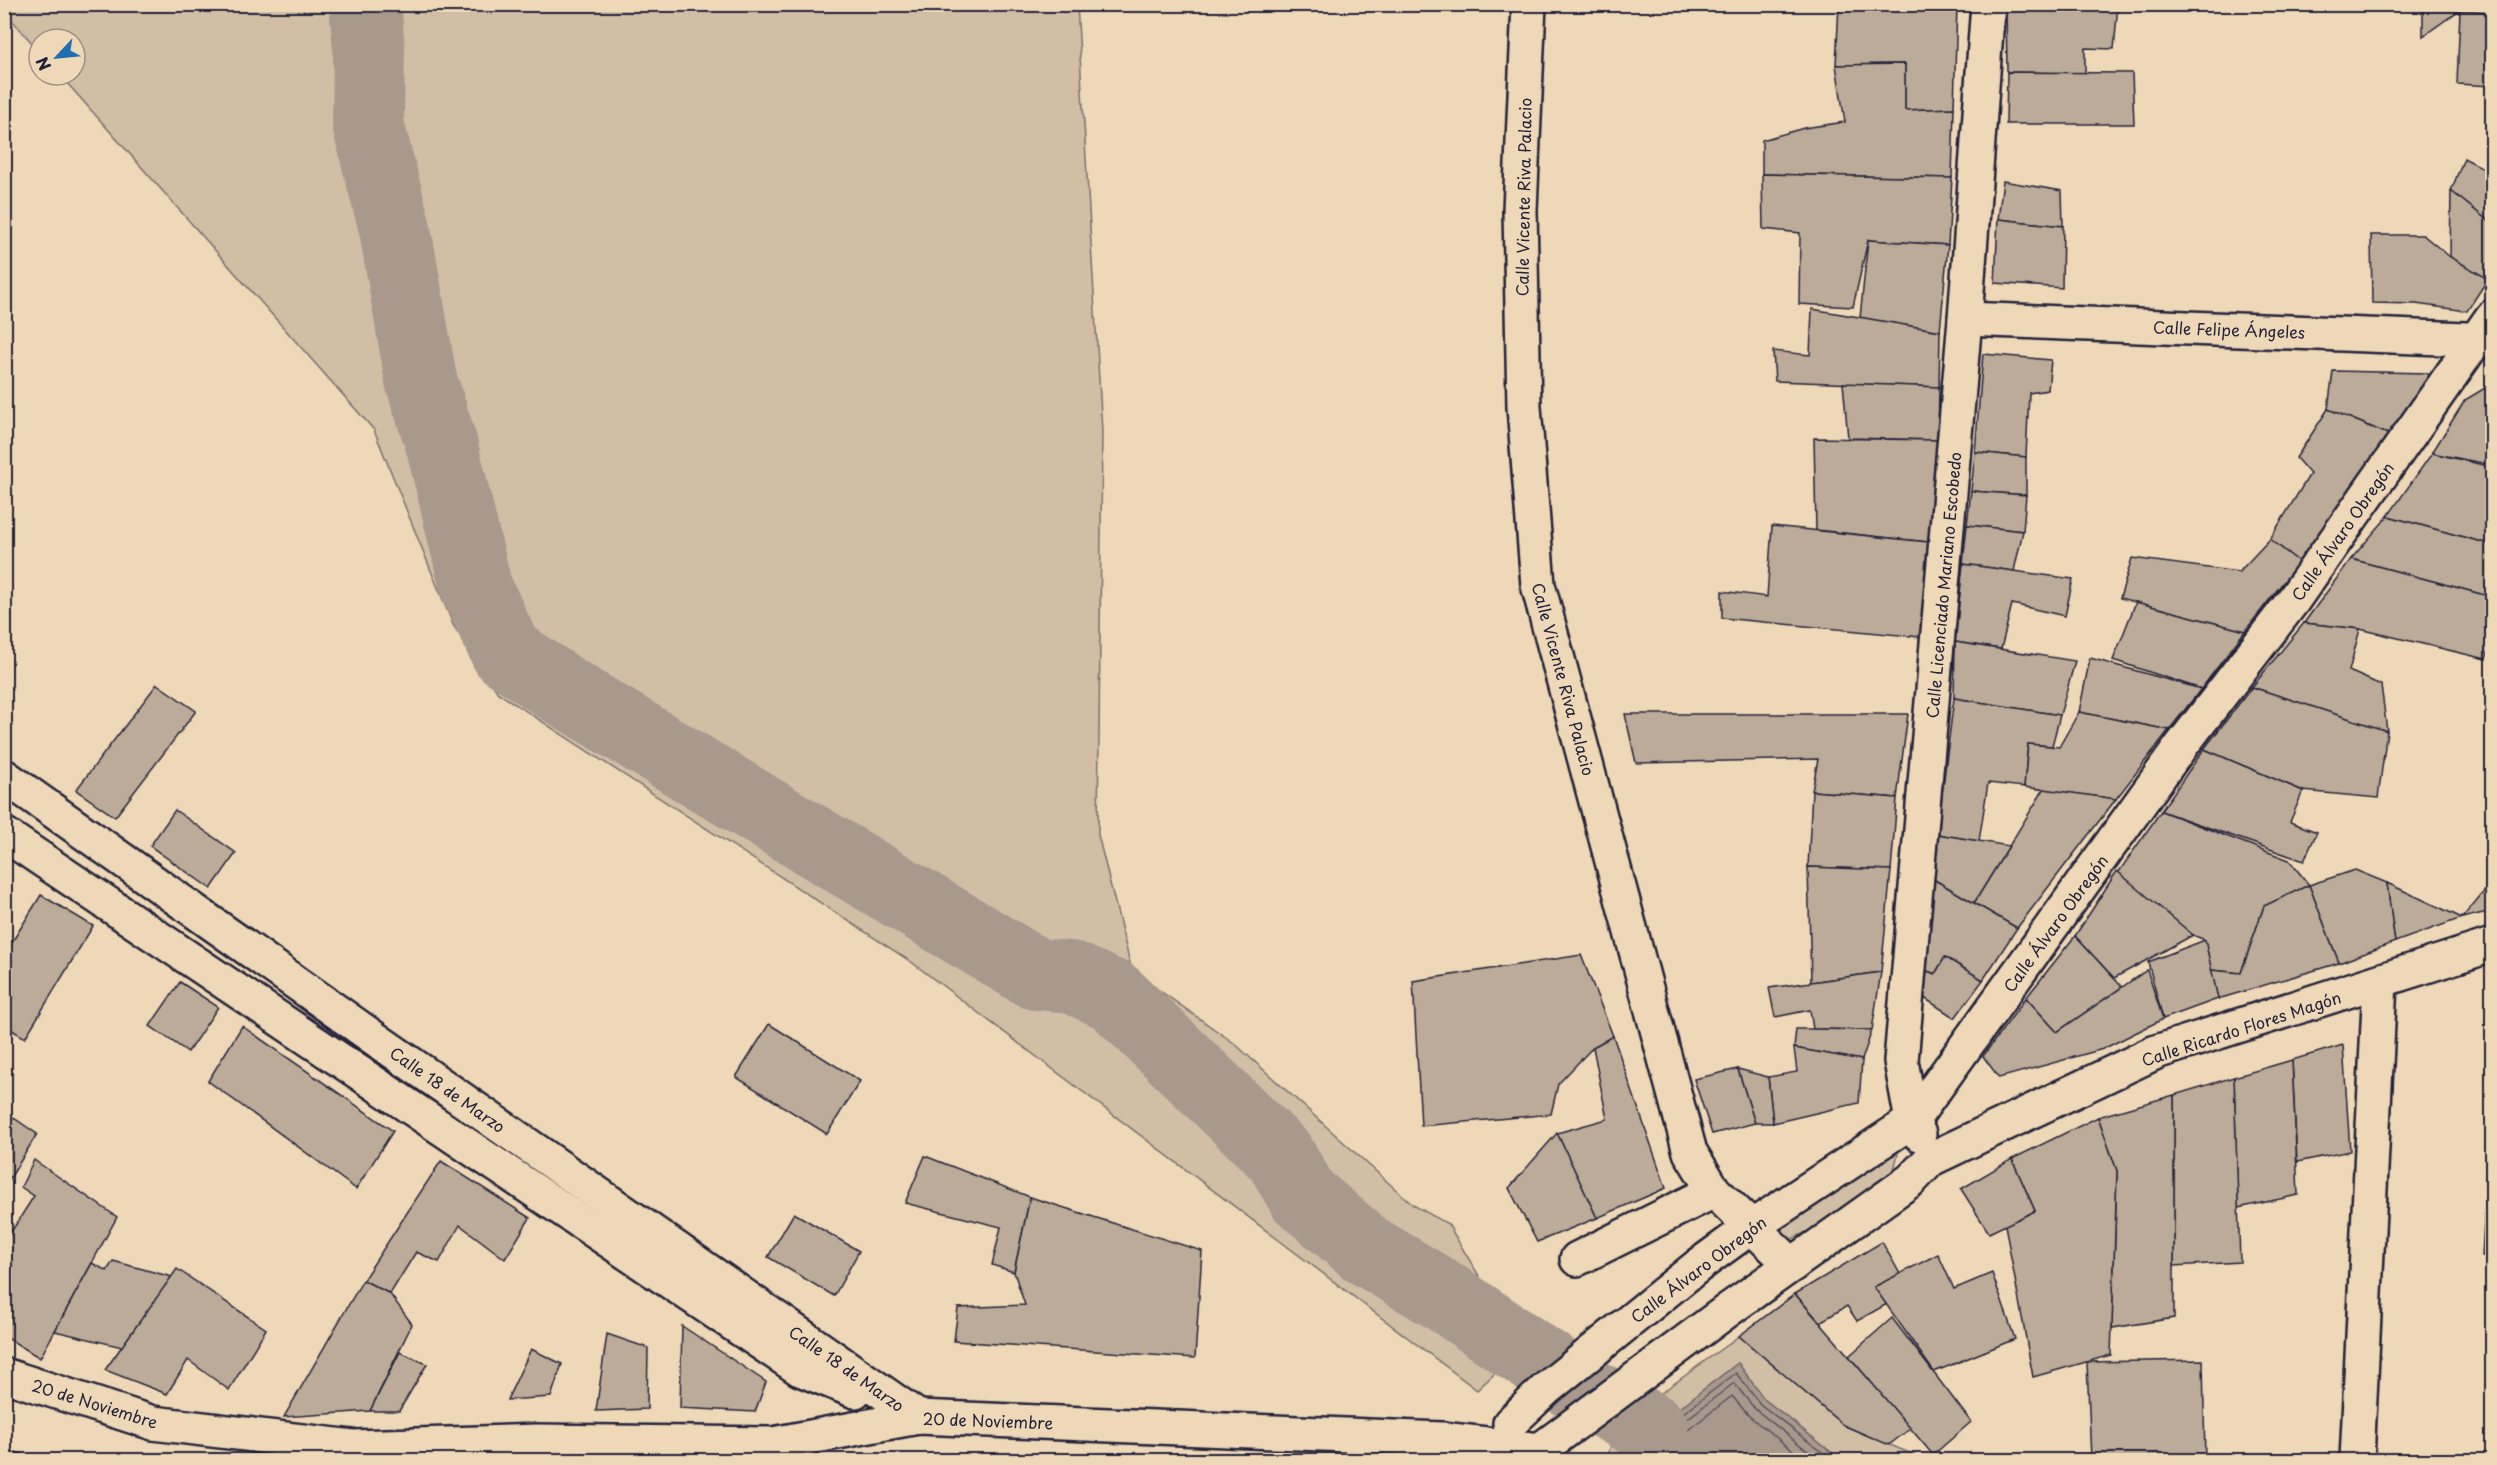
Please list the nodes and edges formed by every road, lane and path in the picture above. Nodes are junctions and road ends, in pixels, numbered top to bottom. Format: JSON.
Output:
{"nodes":[{"id":1,"x":1529,"y":4,"type":"edge"},
{"id":2,"x":1988,"y":4,"type":"edge"},
{"id":3,"x":1965,"y":320,"type":"junction"},
{"id":4,"x":2488,"y":332,"type":"edge"},
{"id":5,"x":4,"y":776,"type":"edge"},
{"id":6,"x":4,"y":834,"type":"edge"},
{"id":7,"x":2493,"y":945,"type":"edge"},
{"id":8,"x":2380,"y":982,"type":"junction"},
{"id":9,"x":1912,"y":1121,"type":"junction"},
{"id":10,"x":1931,"y":1160,"type":"junction"},
{"id":11,"x":1714,"y":1191,"type":"junction"},
{"id":12,"x":1750,"y":1228,"type":"junction"},
{"id":13,"x":1577,"y":1259,"type":"dead end"},
{"id":14,"x":1792,"y":1265,"type":"junction"},
{"id":15,"x":4,"y":1375,"type":"edge"},
{"id":16,"x":918,"y":1417,"type":"junction"},
{"id":17,"x":1510,"y":1423,"type":"junction"},
{"id":18,"x":1443,"y":1439,"type":"junction"},
{"id":19,"x":736,"y":1451,"type":"edge"},
{"id":20,"x":772,"y":1452,"type":"edge"},
{"id":21,"x":1547,"y":1455,"type":"edge"},
{"id":22,"x":2357,"y":1461,"type":"edge"}],
"edges":[{"from":1,"to":11,"type":"main road","name":"Calle Vicente Riva Palacio"},
{"from":2,"to":3,"type":"main road","name":"Calle Licenciado Mariano Escobedo"},
{"from":3,"to":4,"type":"main road","name":"Calle Felipe Ángeles"},
{"from":3,"to":9,"type":"main road","name":"Calle Licenciado Mariano Escobedo"},
{"from":4,"to":9,"type":"main road","name":"Calle Álvaro Obregón"},
{"from":5,"to":16,"type":"main road","name":"Calle 18 de Marzo"},
{"from":6,"to":16,"type":"main road","name":"Calle 18 de Marzo"},
{"from":7,"to":8,"type":"main road","name":"Calle Ricardo Flores Magón"},
{"from":8,"to":10,"type":"main road","name":"Calle Ricardo Flores Magón"},
{"from":8,"to":22,"type":"main road"},
{"from":9,"to":10,"type":"main road","name":"Calle Licenciado Mariano Escobedo"},
{"from":9,"to":12,"type":"main road","name":"Calle Álvaro Obregón"},
{"from":10,"to":14,"type":"main road"},
{"from":11,"to":12,"type":"main road","name":"Calle Vicente Riva Palacio"},
{"from":11,"to":13,"type":"main road"},
{"from":12,"to":14,"type":"main road","name":"Calle Vicente Riva Palacio"},
{"from":12,"to":17,"type":"main road","name":"Calle Álvaro Obregón"},
{"from":14,"to":21,"type":"main road"},
{"from":15,"to":19,"type":"main road","name":"20 de Noviembre"},
{"from":16,"to":18,"type":"main road","name":"20 de Noviembre"},
{"from":16,"to":20,"type":"main road","name":"20 de Noviembre"},
{"from":17,"to":18,"type":"main road"},
{"from":17,"to":21,"type":"main road"},
{"from":18,"to":21,"type":"main road"},
{"from":19,"to":20,"type":"main road","name":"20 de Noviembre"}]}
